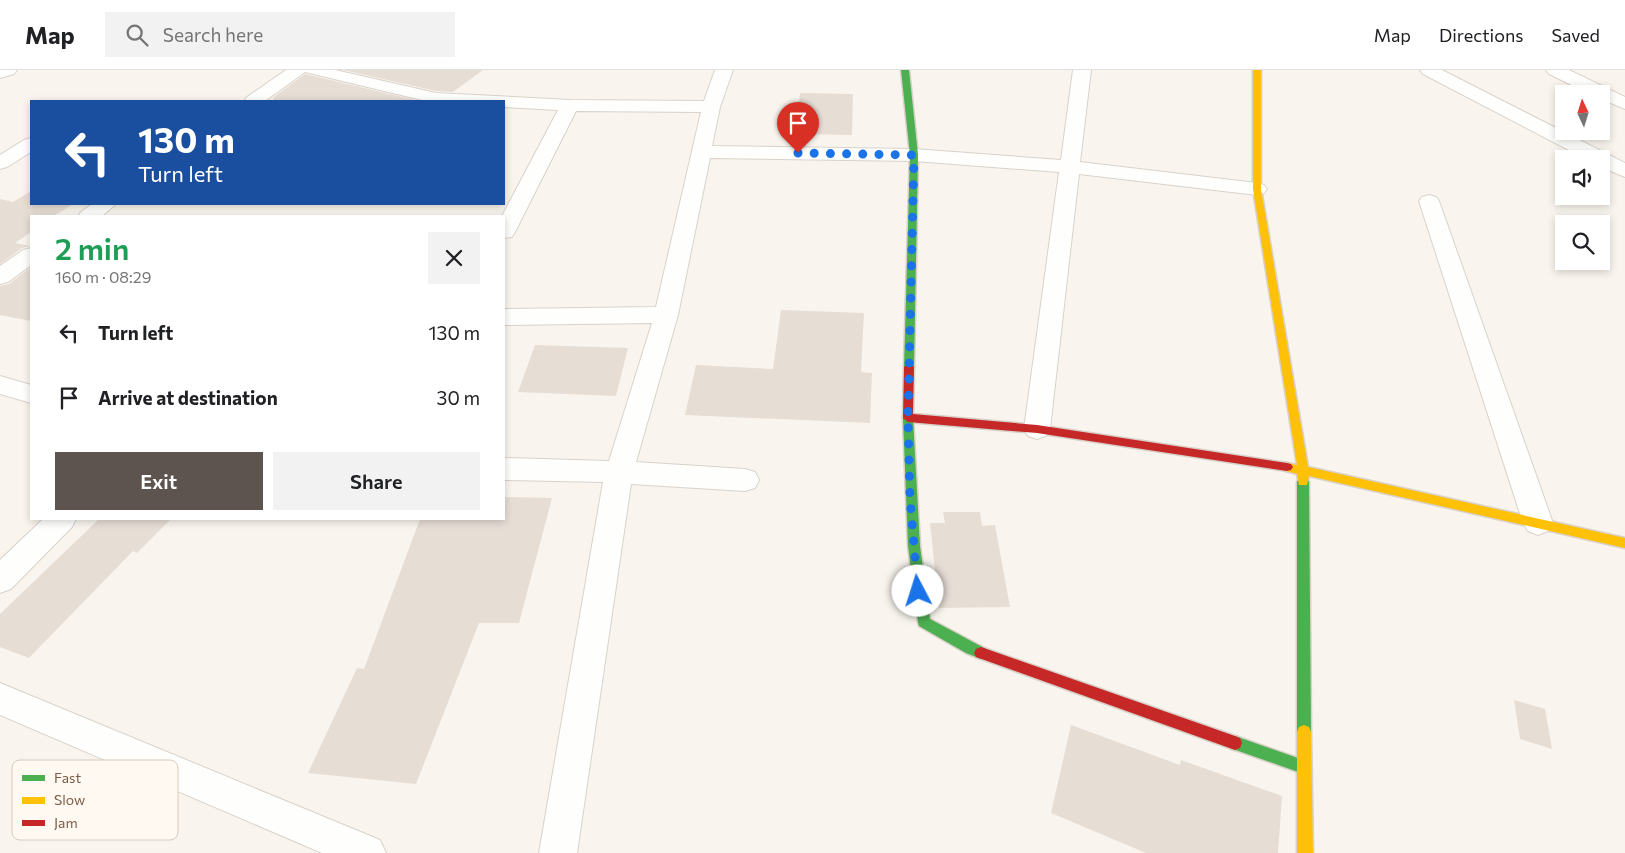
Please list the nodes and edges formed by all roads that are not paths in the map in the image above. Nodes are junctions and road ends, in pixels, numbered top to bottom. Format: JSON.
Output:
{"nodes":[{"id":1,"x":8,"y":70,"type":"edge"},
{"id":2,"x":298,"y":70,"type":"edge"},
{"id":3,"x":312,"y":70,"type":"edge"},
{"id":4,"x":724,"y":70,"type":"edge"},
{"id":5,"x":905,"y":70,"type":"edge"},
{"id":6,"x":1082,"y":70,"type":"edge"},
{"id":7,"x":1257,"y":70,"type":"edge"},
{"id":8,"x":1429,"y":70,"type":"edge"},
{"id":9,"x":1555,"y":70,"type":"edge"},
{"id":10,"x":0,"y":73,"type":"edge"},
{"id":11,"x":254,"y":100,"type":"edge"},
{"id":12,"x":477,"y":100,"type":"edge"},
{"id":13,"x":505,"y":102,"type":"edge"},
{"id":14,"x":1625,"y":104,"type":"edge"},
{"id":15,"x":570,"y":106,"type":"junction"},
{"id":16,"x":711,"y":107,"type":"junction"},
{"id":17,"x":8,"y":140,"type":"dead end"},
{"id":18,"x":30,"y":144,"type":"edge"},
{"id":19,"x":30,"y":145,"type":"edge"},
{"id":20,"x":1584,"y":150,"type":"edge"},
{"id":21,"x":702,"y":152,"type":"junction"},
{"id":22,"x":914,"y":155,"type":"junction"},
{"id":23,"x":0,"y":163,"type":"edge"},
{"id":24,"x":1610,"y":164,"type":"edge"},
{"id":25,"x":1069,"y":167,"type":"junction"},
{"id":26,"x":1625,"y":171,"type":"edge"},
{"id":27,"x":1257,"y":189,"type":"junction"},
{"id":28,"x":1429,"y":201,"type":"dead end"},
{"id":29,"x":104,"y":205,"type":"edge"},
{"id":30,"x":90,"y":215,"type":"edge"},
{"id":31,"x":505,"y":230,"type":"edge"},
{"id":32,"x":30,"y":257,"type":"edge"},
{"id":33,"x":0,"y":277,"type":"edge"},
{"id":34,"x":666,"y":315,"type":"junction"},
{"id":35,"x":505,"y":317,"type":"edge"},
{"id":36,"x":0,"y":385,"type":"edge"},
{"id":37,"x":30,"y":394,"type":"edge"},
{"id":38,"x":908,"y":418,"type":"junction"},
{"id":39,"x":1037,"y":429,"type":"junction"},
{"id":40,"x":505,"y":469,"type":"edge"},
{"id":41,"x":1303,"y":470,"type":"junction"},
{"id":42,"x":619,"y":472,"type":"junction"},
{"id":43,"x":745,"y":480,"type":"dead end"},
{"id":44,"x":61,"y":520,"type":"edge"},
{"id":45,"x":1538,"y":523,"type":"junction"},
{"id":46,"x":1625,"y":543,"type":"edge"},
{"id":47,"x":0,"y":580,"type":"edge"},
{"id":48,"x":0,"y":699,"type":"edge"},
{"id":49,"x":145,"y":760,"type":"edge"},
{"id":50,"x":1304,"y":767,"type":"junction"},
{"id":51,"x":178,"y":774,"type":"edge"},
{"id":52,"x":367,"y":853,"type":"edge"},
{"id":53,"x":558,"y":853,"type":"edge"},
{"id":54,"x":1305,"y":853,"type":"edge"}],
"edges":[{"from":1,"to":10,"type":"street"},
{"from":2,"to":11,"type":"street"},
{"from":3,"to":12,"type":"street"},
{"from":4,"to":16,"type":"street"},
{"from":5,"to":22,"type":"street"},
{"from":6,"to":25,"type":"street"},
{"from":7,"to":27,"type":"street"},
{"from":8,"to":20,"type":"street"},
{"from":9,"to":14,"type":"street"},
{"from":13,"to":15,"type":"street"},
{"from":15,"to":16,"type":"street"},
{"from":15,"to":31,"type":"street"},
{"from":16,"to":21,"type":"street"},
{"from":17,"to":18,"type":"street"},
{"from":19,"to":23,"type":"street"},
{"from":21,"to":22,"type":"street"},
{"from":21,"to":34,"type":"street"},
{"from":22,"to":25,"type":"street"},
{"from":22,"to":38,"type":"street"},
{"from":24,"to":26,"type":"street"},
{"from":25,"to":27,"type":"street"},
{"from":25,"to":39,"type":"street"},
{"from":27,"to":41,"type":"street"},
{"from":28,"to":45,"type":"street"},
{"from":29,"to":30,"type":"street"},
{"from":32,"to":33,"type":"street"},
{"from":34,"to":35,"type":"street"},
{"from":34,"to":42,"type":"street"},
{"from":36,"to":37,"type":"street"},
{"from":38,"to":39,"type":"street"},
{"from":38,"to":50,"type":"street"},
{"from":39,"to":41,"type":"street"},
{"from":40,"to":42,"type":"street"},
{"from":41,"to":45,"type":"street"},
{"from":41,"to":50,"type":"street"},
{"from":42,"to":43,"type":"street"},
{"from":42,"to":53,"type":"street"},
{"from":44,"to":47,"type":"street"},
{"from":45,"to":46,"type":"street"},
{"from":48,"to":49,"type":"street"},
{"from":50,"to":54,"type":"street"},
{"from":51,"to":52,"type":"street"}]}
